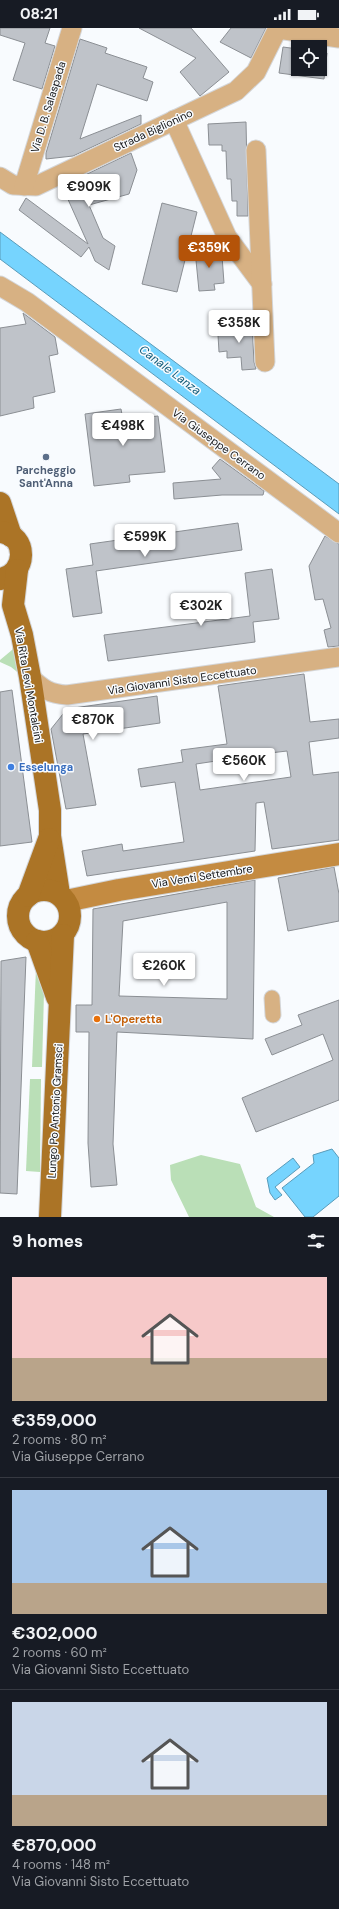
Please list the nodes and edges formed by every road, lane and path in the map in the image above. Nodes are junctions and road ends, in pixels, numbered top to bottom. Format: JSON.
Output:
{"nodes":[{"id":1,"x":72,"y":28,"type":"edge"},
{"id":2,"x":278,"y":28,"type":"edge"},
{"id":3,"x":339,"y":38,"type":"edge"},
{"id":4,"x":174,"y":120,"type":"junction"},
{"id":5,"x":256,"y":150,"type":"dead end"},
{"id":6,"x":0,"y":177,"type":"edge"},
{"id":7,"x":24,"y":186,"type":"junction"},
{"id":8,"x":262,"y":284,"type":"junction"},
{"id":9,"x":0,"y":286,"type":"edge"},
{"id":10,"x":265,"y":362,"type":"dead end"},
{"id":11,"x":0,"y":504,"type":"edge"},
{"id":12,"x":339,"y":533,"type":"edge"},
{"id":13,"x":5,"y":534,"type":"edge"},
{"id":14,"x":9,"y":574,"type":"edge"},
{"id":15,"x":7,"y":597,"type":"edge"},
{"id":16,"x":339,"y":658,"type":"edge"},
{"id":17,"x":30,"y":677,"type":"junction"},
{"id":18,"x":50,"y":836,"type":"junction"},
{"id":19,"x":339,"y":854,"type":"edge"},
{"id":20,"x":28,"y":896,"type":"junction"},
{"id":21,"x":62,"y":898,"type":"junction"},
{"id":22,"x":63,"y":935,"type":"junction"},
{"id":23,"x":37,"y":941,"type":"junction"},
{"id":24,"x":272,"y":998,"type":"dead end"},
{"id":25,"x":60,"y":1006,"type":"junction"},
{"id":26,"x":273,"y":1015,"type":"dead end"},
{"id":27,"x":50,"y":1217,"type":"edge"}],
"edges":[{"from":1,"to":7,"type":"street","name":"Via D. B. Salaspada"},
{"from":2,"to":3,"type":"street"},
{"from":2,"to":4,"type":"street","name":"Strada Biglionino"},
{"from":4,"to":7,"type":"street","name":"Strada Biglionino"},
{"from":4,"to":8,"type":"street"},
{"from":5,"to":8,"type":"street"},
{"from":6,"to":7,"type":"street","name":"Strada Biglionino"},
{"from":8,"to":10,"type":"street"},
{"from":9,"to":12,"type":"street","name":"Via Giuseppe Cerrano"},
{"from":11,"to":13,"type":"main road","name":"Via Rita Levi Montalcini"},
{"from":13,"to":14,"type":"main road","name":"Via Rita Levi Montalcini"},
{"from":14,"to":15,"type":"main road","name":"Via Rita Levi Montalcini"},
{"from":15,"to":17,"type":"main road","name":"Via Rita Levi Montalcini"},
{"from":16,"to":17,"type":"street","name":"Via Giovanni Sisto Eccettuato"},
{"from":17,"to":18,"type":"main road","name":"Via Rita Levi Montalcini"},
{"from":18,"to":20,"type":"main road","name":"Via Rita Levi Montalcini"},
{"from":18,"to":21,"type":"main road","name":"Via Rita Levi Montalcini"},
{"from":19,"to":21,"type":"main road","name":"Via Venti Settembre"},
{"from":20,"to":21,"type":"main road"},
{"from":20,"to":23,"type":"main road"},
{"from":21,"to":22,"type":"main road"},
{"from":22,"to":23,"type":"main road"},
{"from":22,"to":25,"type":"main road","name":"Lungo Po Antonio Gramsci"},
{"from":23,"to":25,"type":"main road","name":"Lungo Po Antonio Gramsci"},
{"from":24,"to":26,"type":"street"},
{"from":25,"to":27,"type":"main road","name":"Lungo Po Antonio Gramsci"}]}
